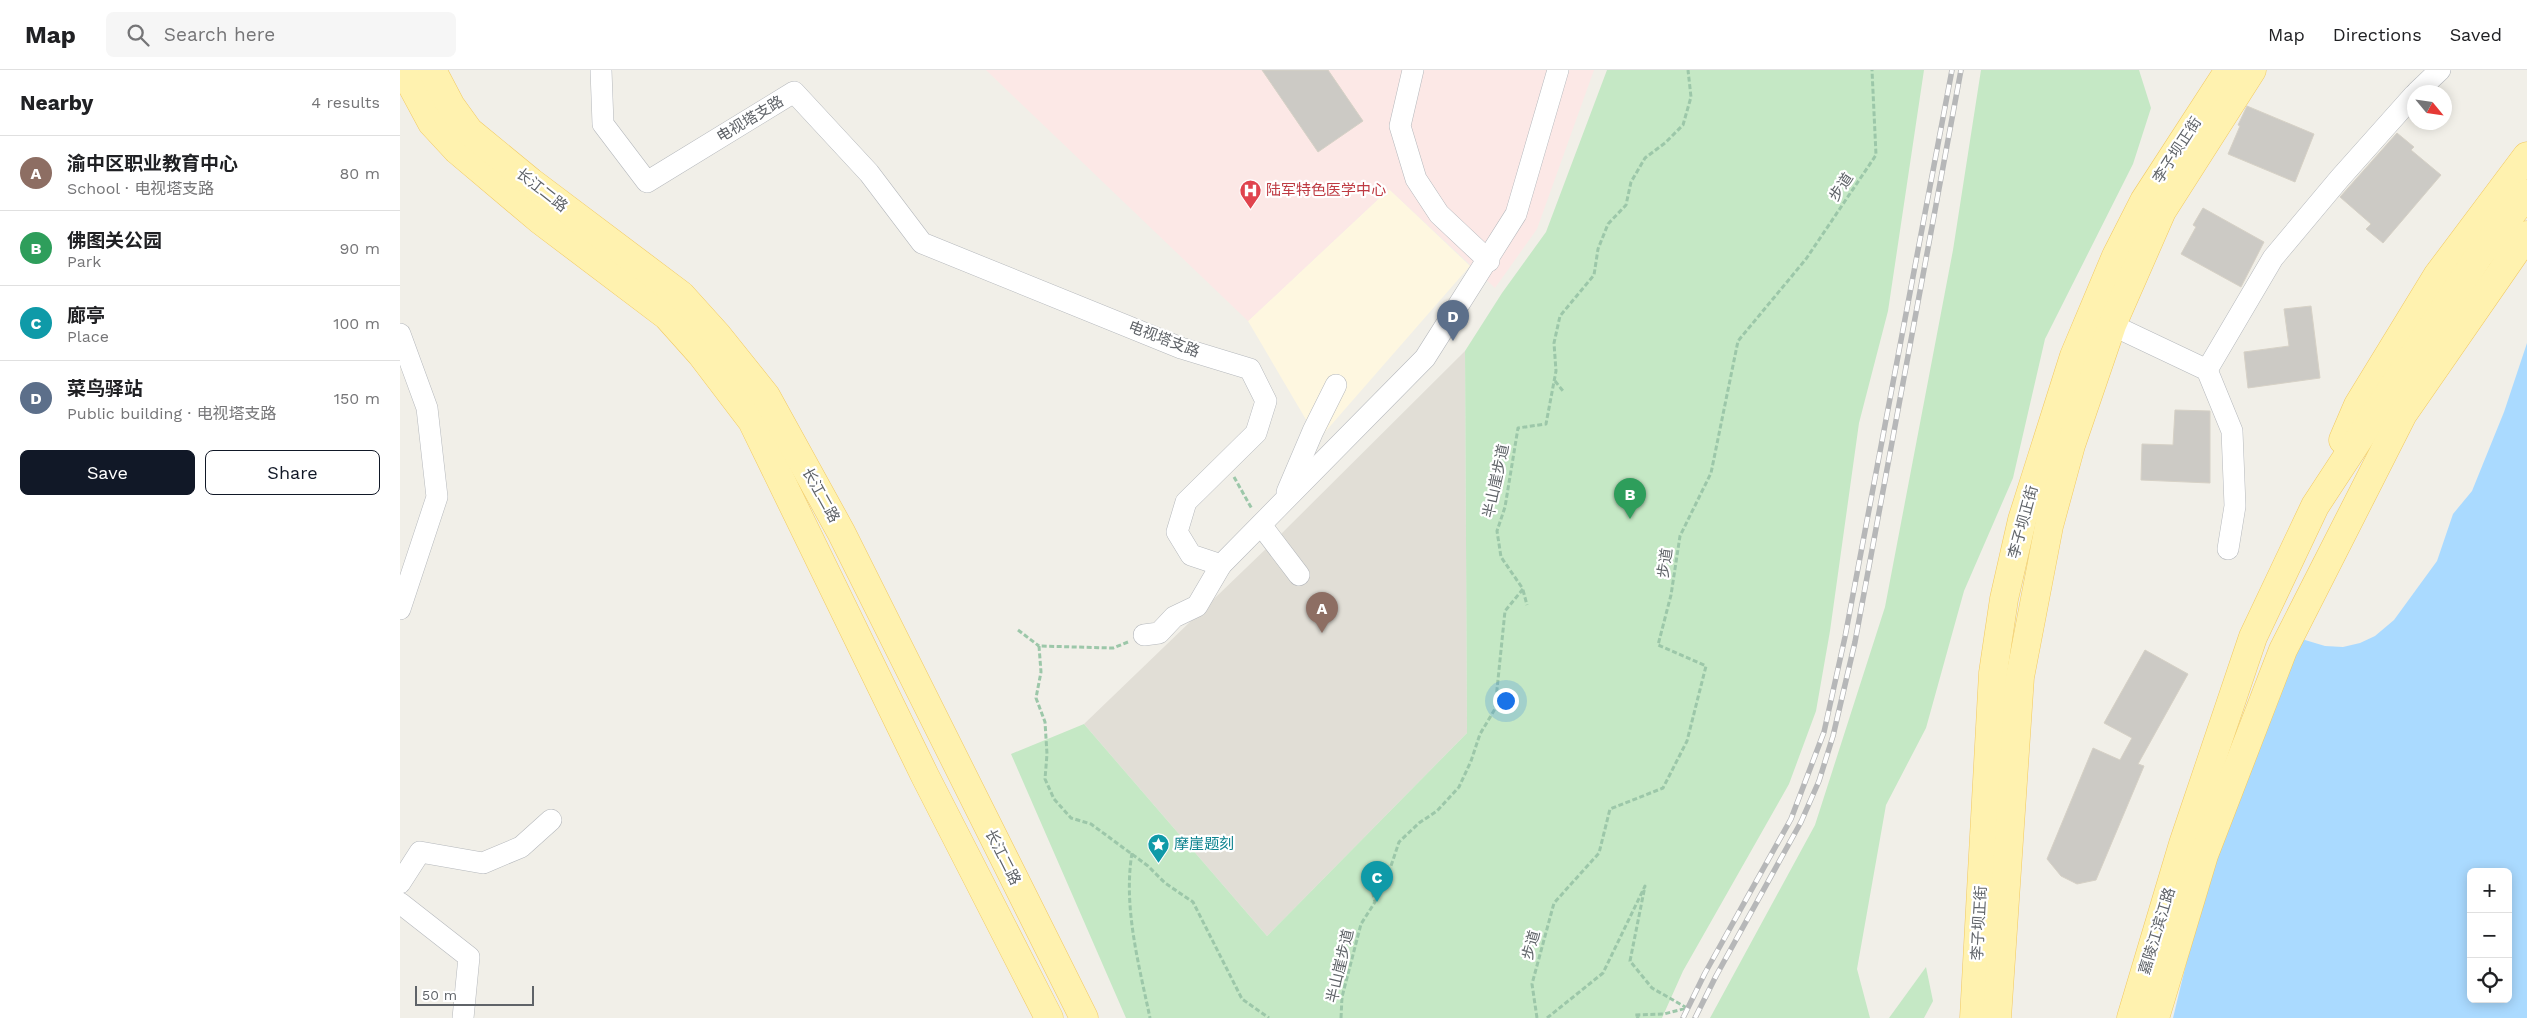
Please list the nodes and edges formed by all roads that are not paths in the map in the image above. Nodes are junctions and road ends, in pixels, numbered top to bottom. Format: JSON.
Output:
{"nodes":[{"id":1,"x":406,"y":70,"type":"edge"},
{"id":2,"x":432,"y":70,"type":"edge"},
{"id":3,"x":601,"y":70,"type":"edge"},
{"id":4,"x":1413,"y":70,"type":"edge"},
{"id":5,"x":1558,"y":70,"type":"edge"},
{"id":6,"x":2229,"y":70,"type":"edge"},
{"id":7,"x":2252,"y":70,"type":"edge"},
{"id":8,"x":2440,"y":70,"type":"edge"},
{"id":9,"x":2424,"y":85,"type":"edge"},
{"id":10,"x":2407,"y":103,"type":"edge"},
{"id":11,"x":2527,"y":156,"type":"edge"},
{"id":12,"x":2527,"y":194,"type":"edge"},
{"id":13,"x":2527,"y":235,"type":"edge"},
{"id":14,"x":1489,"y":261,"type":"junction"},
{"id":15,"x":2527,"y":269,"type":"edge"},
{"id":16,"x":2112,"y":325,"type":"junction"},
{"id":17,"x":400,"y":334,"type":"edge"},
{"id":18,"x":2207,"y":370,"type":"junction"},
{"id":19,"x":1336,"y":385,"type":"dead end"},
{"id":20,"x":2403,"y":414,"type":"junction"},
{"id":21,"x":1282,"y":504,"type":"junction"},
{"id":22,"x":2315,"y":506,"type":"junction"},
{"id":23,"x":1261,"y":525,"type":"junction"},
{"id":24,"x":2228,"y":549,"type":"dead end"},
{"id":25,"x":1221,"y":565,"type":"junction"},
{"id":26,"x":1299,"y":575,"type":"dead end"},
{"id":27,"x":400,"y":609,"type":"edge"},
{"id":28,"x":1144,"y":635,"type":"road end"},
{"id":29,"x":551,"y":820,"type":"dead end"},
{"id":30,"x":2194,"y":850,"type":"junction"},
{"id":31,"x":400,"y":883,"type":"edge"},
{"id":32,"x":400,"y":903,"type":"edge"},
{"id":33,"x":463,"y":1018,"type":"edge"},
{"id":34,"x":1049,"y":1018,"type":"edge"},
{"id":35,"x":1084,"y":1018,"type":"edge"},
{"id":36,"x":1974,"y":1018,"type":"edge"},
{"id":37,"x":1997,"y":1018,"type":"edge"},
{"id":38,"x":2131,"y":1018,"type":"edge"},
{"id":39,"x":2155,"y":1018,"type":"edge"}],
"edges":[{"from":1,"to":34,"type":"main road","name":"长江二路"},
{"from":2,"to":35,"type":"main road","name":"长江二路"},
{"from":3,"to":25,"type":"street","name":"电视塔支路"},
{"from":4,"to":14,"type":"street"},
{"from":5,"to":14,"type":"street"},
{"from":6,"to":36,"type":"main road","name":"李子坝正街"},
{"from":7,"to":16,"type":"main road","name":"李子坝正街"},
{"from":8,"to":9,"type":"street"},
{"from":10,"to":18,"type":"street"},
{"from":11,"to":22,"type":"main road"},
{"from":12,"to":22,"type":"main road"},
{"from":13,"to":20,"type":"main road"},
{"from":14,"to":21,"type":"street"},
{"from":15,"to":20,"type":"main road"},
{"from":16,"to":18,"type":"street"},
{"from":16,"to":37,"type":"main road","name":"李子坝正街"},
{"from":17,"to":27,"type":"street"},
{"from":18,"to":24,"type":"street"},
{"from":19,"to":21,"type":"street"},
{"from":20,"to":30,"type":"main road"},
{"from":21,"to":23,"type":"street"},
{"from":22,"to":30,"type":"main road"},
{"from":23,"to":25,"type":"street"},
{"from":23,"to":26,"type":"street"},
{"from":25,"to":28,"type":"street"},
{"from":29,"to":31,"type":"street"},
{"from":30,"to":38,"type":"main road","name":"嘉陵江滨江路"},
{"from":30,"to":39,"type":"main road","name":"嘉陵江滨江路"},
{"from":32,"to":33,"type":"street"}]}
